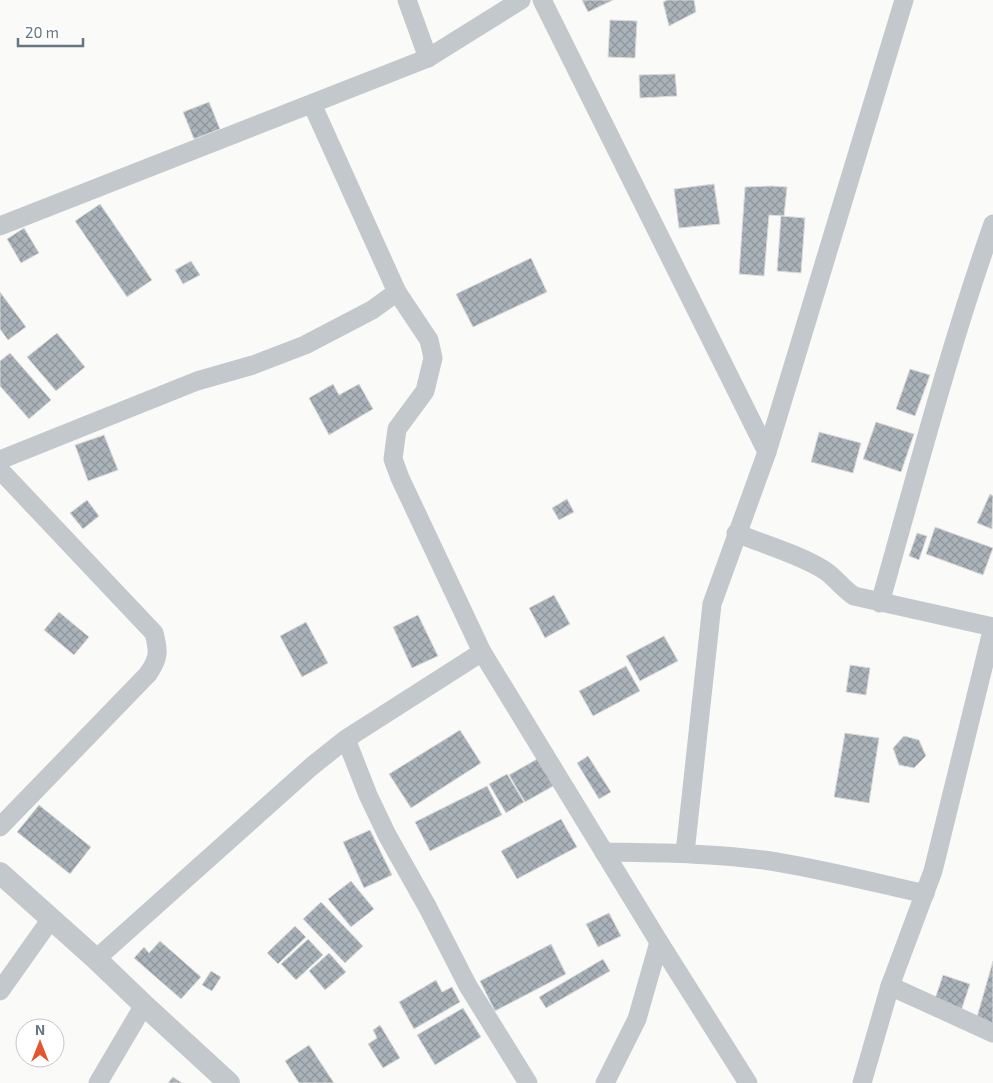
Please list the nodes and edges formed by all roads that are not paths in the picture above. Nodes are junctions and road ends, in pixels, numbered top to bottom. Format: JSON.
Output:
{"nodes":[{"id":1,"x":406,"y":0,"type":"edge"},
{"id":2,"x":521,"y":0,"type":"edge"},
{"id":3,"x":542,"y":0,"type":"edge"},
{"id":4,"x":904,"y":0,"type":"edge"},
{"id":5,"x":428,"y":58,"type":"junction"},
{"id":6,"x":312,"y":104,"type":"junction"},
{"id":7,"x":993,"y":224,"type":"edge"},
{"id":8,"x":0,"y":226,"type":"edge"},
{"id":9,"x":397,"y":292,"type":"junction"},
{"id":10,"x":767,"y":452,"type":"junction"},
{"id":11,"x":0,"y":460,"type":"edge"},
{"id":12,"x":0,"y":470,"type":"edge"},
{"id":13,"x":736,"y":533,"type":"junction"},
{"id":14,"x":880,"y":603,"type":"junction"},
{"id":15,"x":993,"y":627,"type":"edge"},
{"id":16,"x":482,"y":652,"type":"junction"},
{"id":17,"x":346,"y":739,"type":"junction"},
{"id":18,"x":0,"y":827,"type":"edge"},
{"id":19,"x":604,"y":852,"type":"junction"},
{"id":20,"x":685,"y":853,"type":"junction"},
{"id":21,"x":0,"y":873,"type":"edge"},
{"id":22,"x":925,"y":894,"type":"junction"},
{"id":23,"x":51,"y":919,"type":"junction"},
{"id":24,"x":658,"y":942,"type":"junction"},
{"id":25,"x":96,"y":959,"type":"junction"},
{"id":26,"x":890,"y":986,"type":"junction"},
{"id":27,"x":0,"y":991,"type":"edge"},
{"id":28,"x":144,"y":1005,"type":"junction"},
{"id":29,"x":993,"y":1033,"type":"edge"},
{"id":30,"x":98,"y":1083,"type":"edge"},
{"id":31,"x":229,"y":1083,"type":"edge"},
{"id":32,"x":528,"y":1083,"type":"edge"},
{"id":33,"x":605,"y":1083,"type":"edge"},
{"id":34,"x":748,"y":1083,"type":"edge"},
{"id":35,"x":862,"y":1083,"type":"edge"}],
"edges":[{"from":1,"to":5,"type":"street"},
{"from":2,"to":5,"type":"street"},
{"from":3,"to":10,"type":"street"},
{"from":4,"to":10,"type":"street"},
{"from":5,"to":6,"type":"street"},
{"from":6,"to":8,"type":"street"},
{"from":6,"to":9,"type":"street"},
{"from":7,"to":14,"type":"street"},
{"from":9,"to":11,"type":"street"},
{"from":9,"to":16,"type":"street"},
{"from":10,"to":13,"type":"street"},
{"from":12,"to":18,"type":"street"},
{"from":13,"to":14,"type":"street"},
{"from":13,"to":20,"type":"street"},
{"from":14,"to":15,"type":"street"},
{"from":15,"to":22,"type":"street"},
{"from":16,"to":17,"type":"street"},
{"from":16,"to":19,"type":"street"},
{"from":17,"to":25,"type":"street"},
{"from":17,"to":32,"type":"street"},
{"from":19,"to":20,"type":"street"},
{"from":19,"to":24,"type":"street"},
{"from":20,"to":22,"type":"street"},
{"from":21,"to":23,"type":"street"},
{"from":22,"to":26,"type":"street"},
{"from":23,"to":25,"type":"street"},
{"from":23,"to":27,"type":"street"},
{"from":24,"to":33,"type":"street"},
{"from":24,"to":34,"type":"street"},
{"from":25,"to":28,"type":"street"},
{"from":26,"to":29,"type":"street"},
{"from":26,"to":35,"type":"street"},
{"from":28,"to":30,"type":"street"},
{"from":28,"to":31,"type":"street"}]}
